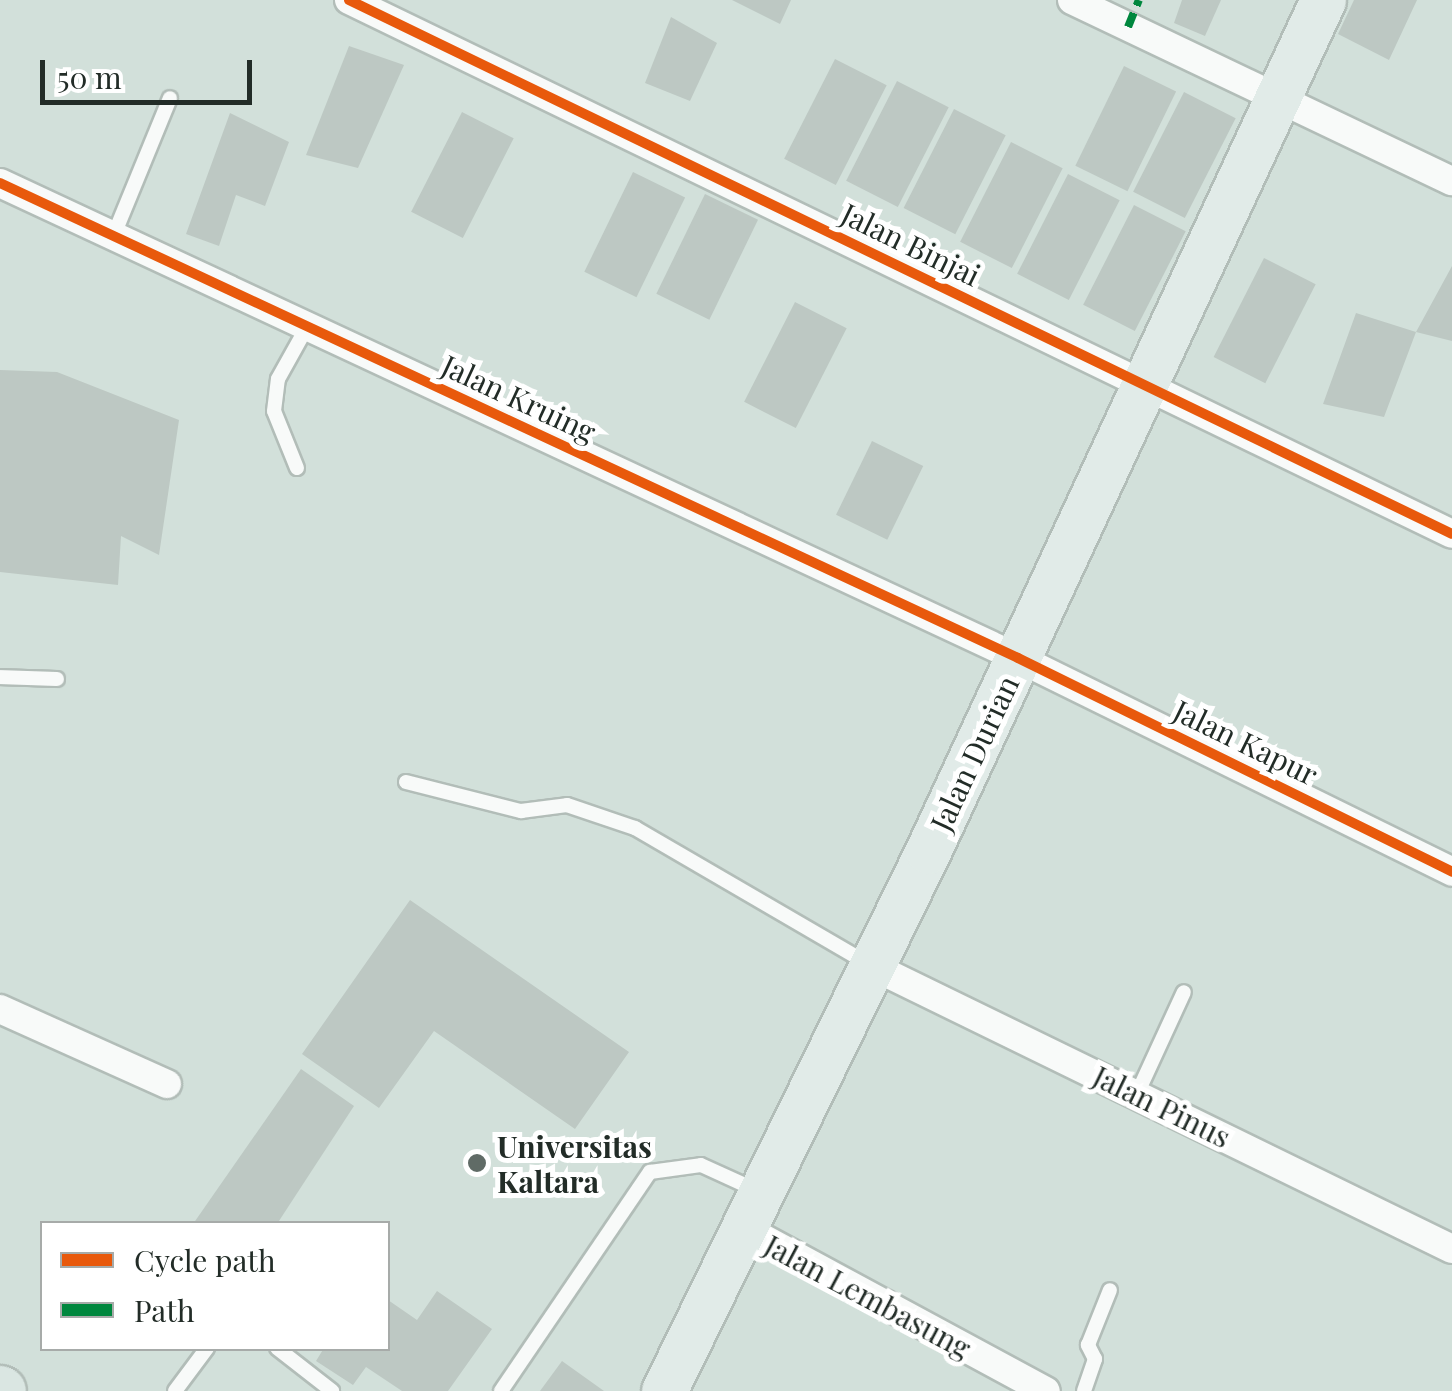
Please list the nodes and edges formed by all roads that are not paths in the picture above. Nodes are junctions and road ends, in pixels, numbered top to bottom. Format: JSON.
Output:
{"nodes":[{"id":1,"x":348,"y":0,"type":"edge"},
{"id":2,"x":1072,"y":0,"type":"edge"},
{"id":3,"x":1323,"y":0,"type":"edge"},
{"id":4,"x":170,"y":98,"type":"dead end"},
{"id":5,"x":1278,"y":98,"type":"junction"},
{"id":6,"x":1452,"y":180,"type":"edge"},
{"id":7,"x":0,"y":183,"type":"edge"},
{"id":8,"x":113,"y":238,"type":"junction"},
{"id":9,"x":307,"y":327,"type":"junction"},
{"id":10,"x":1146,"y":384,"type":"junction"},
{"id":11,"x":296,"y":468,"type":"dead end"},
{"id":12,"x":1452,"y":534,"type":"edge"},
{"id":13,"x":1018,"y":658,"type":"junction"},
{"id":14,"x":0,"y":676,"type":"edge"},
{"id":15,"x":57,"y":679,"type":"dead end"},
{"id":16,"x":406,"y":782,"type":"dead end"},
{"id":17,"x":1452,"y":872,"type":"edge"},
{"id":18,"x":872,"y":966,"type":"junction"},
{"id":19,"x":1184,"y":992,"type":"dead end"},
{"id":20,"x":0,"y":1009,"type":"edge"},
{"id":21,"x":167,"y":1084,"type":"dead end"},
{"id":22,"x":1137,"y":1094,"type":"junction"},
{"id":23,"x":752,"y":1210,"type":"junction"},
{"id":24,"x":1452,"y":1249,"type":"edge"},
{"id":25,"x":1110,"y":1290,"type":"dead end"},
{"id":26,"x":205,"y":1351,"type":"edge"},
{"id":27,"x":280,"y":1351,"type":"edge"},
{"id":28,"x":174,"y":1391,"type":"edge"},
{"id":29,"x":332,"y":1391,"type":"edge"},
{"id":30,"x":501,"y":1391,"type":"edge"},
{"id":31,"x":664,"y":1391,"type":"edge"},
{"id":32,"x":1046,"y":1391,"type":"edge"},
{"id":33,"x":1084,"y":1391,"type":"edge"}],
"edges":[{"from":1,"to":10,"type":"street","name":"Jalan Binjai"},
{"from":2,"to":5,"type":"street"},
{"from":3,"to":5,"type":"main road","name":"Jalan Durian"},
{"from":4,"to":8,"type":"lane"},
{"from":5,"to":6,"type":"street"},
{"from":5,"to":10,"type":"main road","name":"Jalan Durian"},
{"from":7,"to":8,"type":"street","name":"Jalan Kruing"},
{"from":8,"to":9,"type":"street","name":"Jalan Kruing"},
{"from":9,"to":11,"type":"lane"},
{"from":9,"to":13,"type":"street","name":"Jalan Kruing"},
{"from":10,"to":12,"type":"street","name":"Jalan Binjai"},
{"from":10,"to":13,"type":"main road","name":"Jalan Durian"},
{"from":13,"to":17,"type":"street","name":"Jalan Kapur"},
{"from":13,"to":18,"type":"main road","name":"Jalan Durian"},
{"from":14,"to":15,"type":"lane"},
{"from":16,"to":18,"type":"lane"},
{"from":18,"to":22,"type":"street","name":"Jalan Pinus"},
{"from":18,"to":23,"type":"main road","name":"Jalan Durian"},
{"from":19,"to":22,"type":"lane"},
{"from":20,"to":21,"type":"street"},
{"from":22,"to":24,"type":"street","name":"Jalan Pinus"},
{"from":23,"to":30,"type":"lane"},
{"from":23,"to":31,"type":"main road","name":"Jalan Durian"},
{"from":23,"to":32,"type":"street","name":"Jalan Lembasung"},
{"from":25,"to":33,"type":"lane"},
{"from":26,"to":28,"type":"lane"},
{"from":27,"to":29,"type":"lane"}]}
